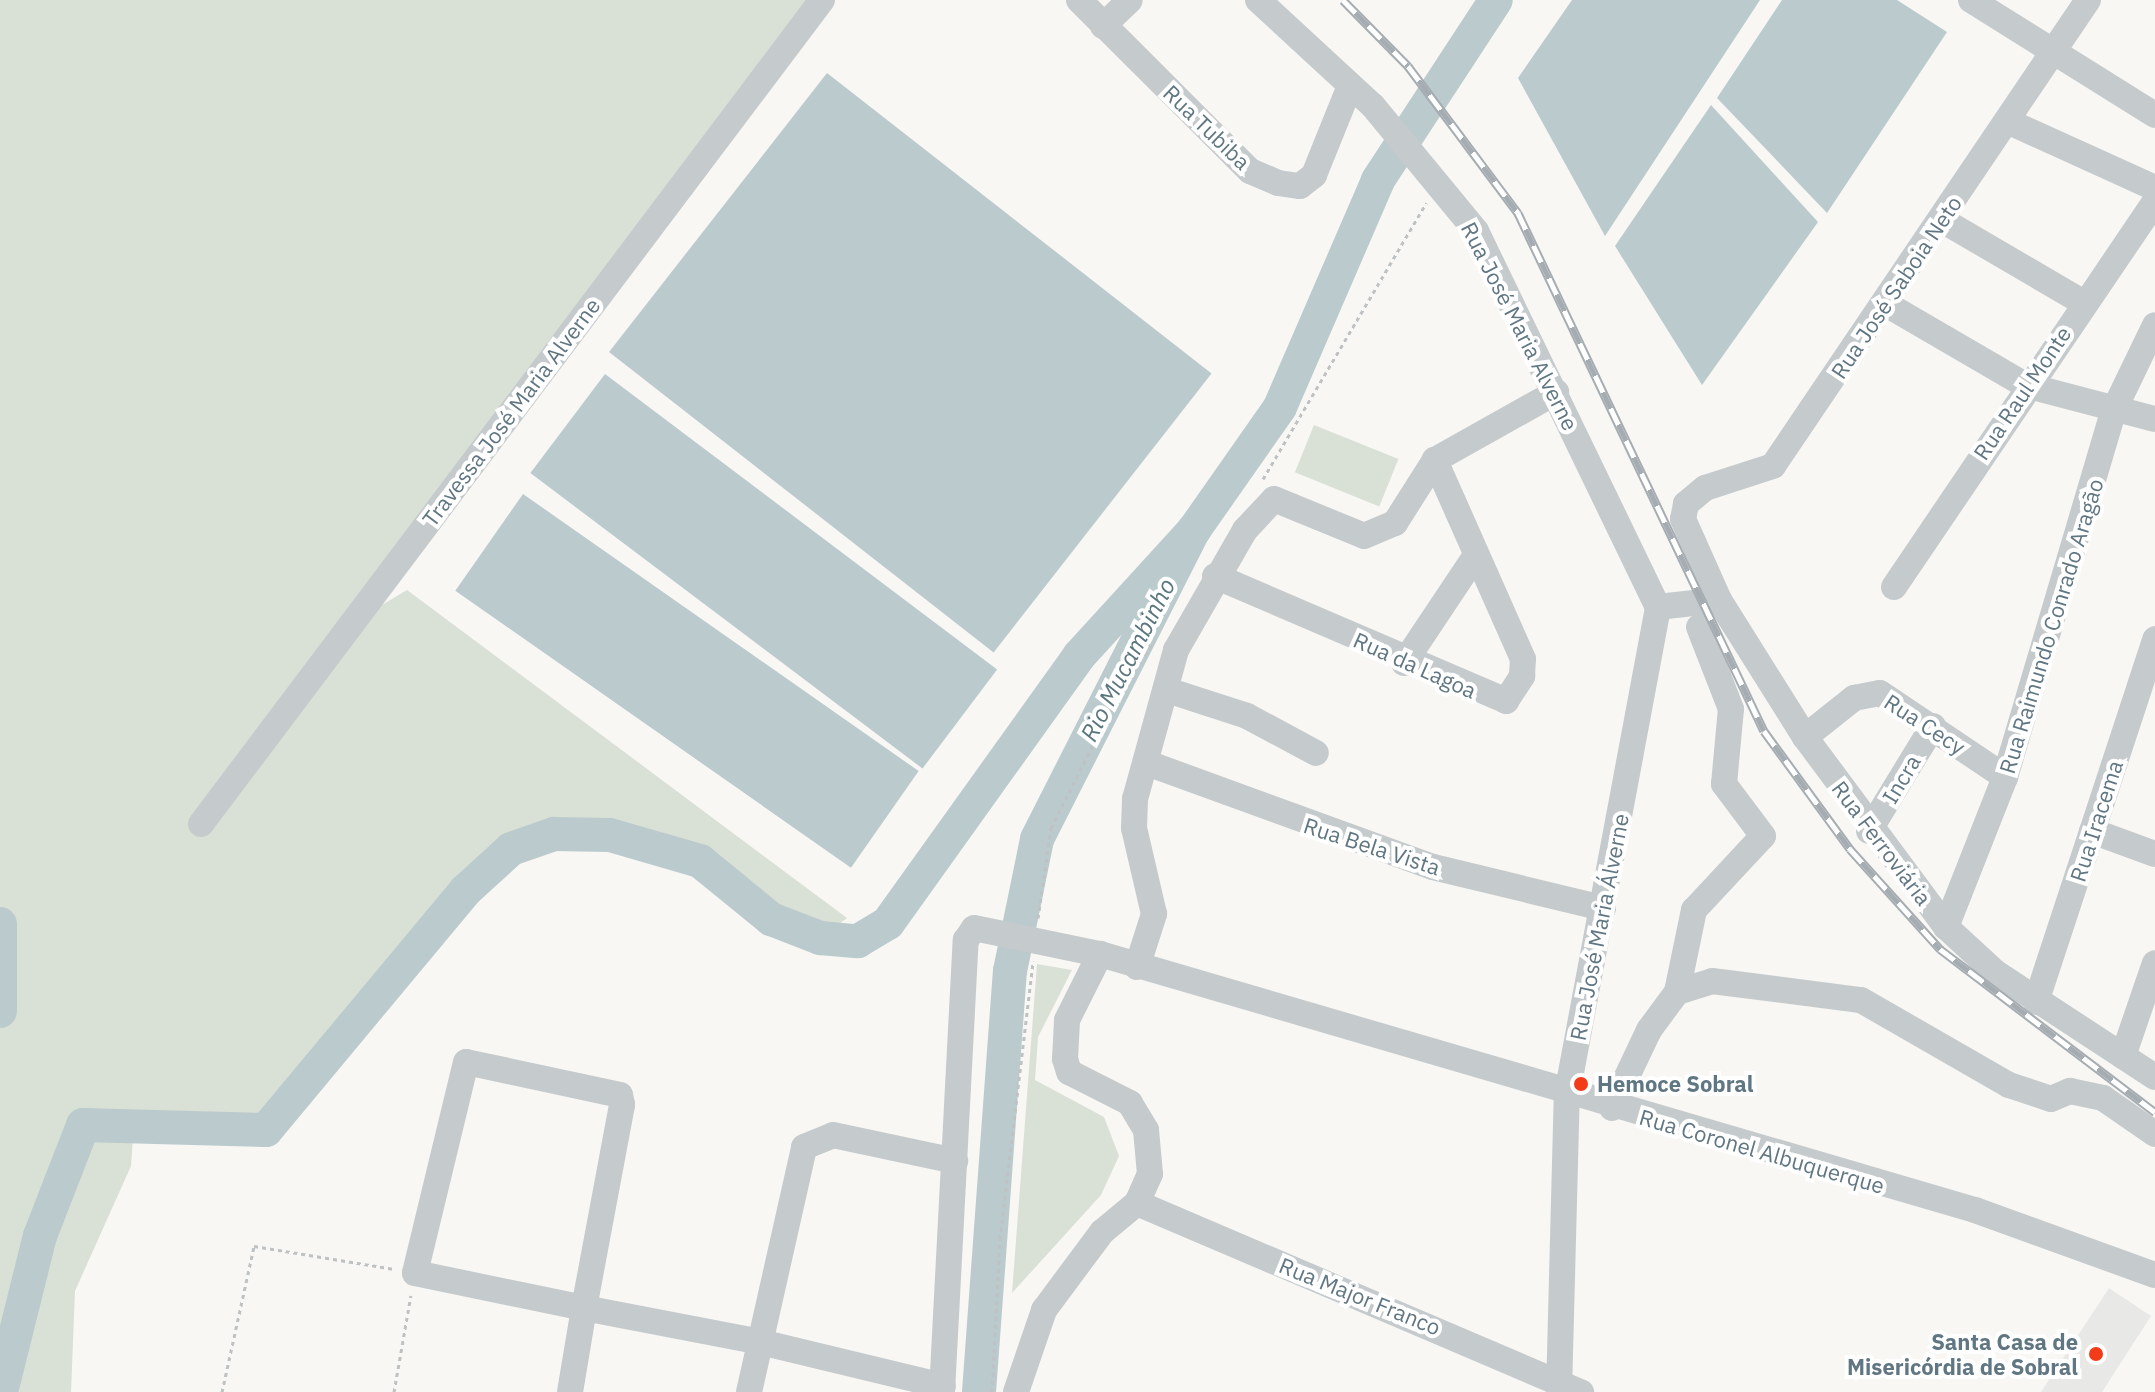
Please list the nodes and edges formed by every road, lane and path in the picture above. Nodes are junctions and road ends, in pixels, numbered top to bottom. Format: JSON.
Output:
{"nodes":[{"id":1,"x":822,"y":0,"type":"edge"},
{"id":2,"x":1079,"y":0,"type":"edge"},
{"id":3,"x":1130,"y":0,"type":"edge"},
{"id":4,"x":1258,"y":0,"type":"edge"},
{"id":5,"x":1971,"y":0,"type":"edge"},
{"id":6,"x":2088,"y":0,"type":"edge"},
{"id":7,"x":1103,"y":26,"type":"junction"},
{"id":8,"x":2051,"y":52,"type":"junction"},
{"id":9,"x":1350,"y":86,"type":"junction"},
{"id":10,"x":2155,"y":115,"type":"edge"},
{"id":11,"x":2007,"y":121,"type":"junction"},
{"id":12,"x":2155,"y":188,"type":"edge"},
{"id":13,"x":2155,"y":201,"type":"edge"},
{"id":14,"x":1942,"y":220,"type":"junction"},
{"id":15,"x":2084,"y":303,"type":"junction"},
{"id":16,"x":1886,"y":304,"type":"junction"},
{"id":17,"x":2155,"y":325,"type":"edge"},
{"id":18,"x":2025,"y":385,"type":"junction"},
{"id":19,"x":1556,"y":392,"type":"junction"},
{"id":20,"x":2114,"y":410,"type":"junction"},
{"id":21,"x":2155,"y":419,"type":"edge"},
{"id":22,"x":1435,"y":460,"type":"junction"},
{"id":23,"x":1686,"y":536,"type":"joint"},
{"id":24,"x":1476,"y":555,"type":"junction"},
{"id":25,"x":1215,"y":576,"type":"junction"},
{"id":26,"x":1894,"y":587,"type":"dead end"},
{"id":27,"x":1719,"y":600,"type":"junction"},
{"id":28,"x":1658,"y":607,"type":"junction"},
{"id":29,"x":1699,"y":627,"type":"dead end"},
{"id":30,"x":2155,"y":639,"type":"edge"},
{"id":31,"x":1404,"y":663,"type":"junction"},
{"id":32,"x":1167,"y":690,"type":"junction"},
{"id":33,"x":1933,"y":726,"type":"junction"},
{"id":34,"x":1805,"y":737,"type":"junction"},
{"id":35,"x":1316,"y":753,"type":"dead end"},
{"id":36,"x":1147,"y":763,"type":"junction"},
{"id":37,"x":2005,"y":777,"type":"junction"},
{"id":38,"x":201,"y":824,"type":"dead end"},
{"id":39,"x":1869,"y":831,"type":"junction"},
{"id":40,"x":2092,"y":831,"type":"junction"},
{"id":41,"x":2155,"y":854,"type":"edge"},
{"id":42,"x":1603,"y":908,"type":"junction"},
{"id":43,"x":1946,"y":927,"type":"junction"},
{"id":44,"x":1100,"y":954,"type":"junction"},
{"id":45,"x":2155,"y":963,"type":"edge"},
{"id":46,"x":1137,"y":967,"type":"junction"},
{"id":47,"x":1677,"y":992,"type":"junction"},
{"id":48,"x":2036,"y":1002,"type":"junction"},
{"id":49,"x":2123,"y":1056,"type":"junction"},
{"id":50,"x":2155,"y":1077,"type":"edge"},
{"id":51,"x":1567,"y":1094,"type":"junction"},
{"id":52,"x":1612,"y":1108,"type":"junction"},
{"id":53,"x":2155,"y":1134,"type":"edge"},
{"id":54,"x":955,"y":1161,"type":"junction"},
{"id":55,"x":1137,"y":1203,"type":"junction"},
{"id":56,"x":415,"y":1273,"type":"junction"},
{"id":57,"x":2155,"y":1275,"type":"edge"},
{"id":58,"x":584,"y":1308,"type":"junction"},
{"id":59,"x":760,"y":1342,"type":"junction"},
{"id":60,"x":1567,"y":1388,"type":"edge"},
{"id":61,"x":943,"y":1389,"type":"edge"},
{"id":62,"x":222,"y":1392,"type":"edge"},
{"id":63,"x":394,"y":1392,"type":"edge"},
{"id":64,"x":570,"y":1392,"type":"edge"},
{"id":65,"x":749,"y":1392,"type":"edge"},
{"id":66,"x":1016,"y":1392,"type":"edge"}],
"edges":[{"from":1,"to":38,"type":"street","name":"Travessa José Maria Alverne"},
{"from":2,"to":7,"type":"street","name":"Rua Tubiba"},
{"from":3,"to":7,"type":"street"},
{"from":4,"to":9,"type":"street","name":"Rua José Maria Alverne"},
{"from":5,"to":8,"type":"street"},
{"from":6,"to":8,"type":"street","name":"Rua José Saboia Neto"},
{"from":7,"to":9,"type":"street","name":"Rua Tubiba"},
{"from":8,"to":10,"type":"street"},
{"from":8,"to":11,"type":"street","name":"Rua José Saboia Neto"},
{"from":9,"to":19,"type":"street","name":"Rua José Maria Alverne"},
{"from":11,"to":12,"type":"street"},
{"from":11,"to":14,"type":"street","name":"Rua José Saboia Neto"},
{"from":13,"to":15,"type":"street","name":"Rua Raul Monte"},
{"from":14,"to":15,"type":"street"},
{"from":14,"to":16,"type":"street","name":"Rua José Saboia Neto"},
{"from":15,"to":18,"type":"street","name":"Rua Raul Monte"},
{"from":16,"to":18,"type":"street"},
{"from":16,"to":23,"type":"street","name":"Rua José Saboia Neto"},
{"from":17,"to":20,"type":"street","name":"Rua Raimundo Conrado Aragão"},
{"from":18,"to":20,"type":"street"},
{"from":18,"to":26,"type":"street","name":"Rua Raul Monte"},
{"from":19,"to":22,"type":"street"},
{"from":19,"to":28,"type":"street","name":"Rua José Maria Alverne"},
{"from":20,"to":21,"type":"street"},
{"from":20,"to":37,"type":"street","name":"Rua Raimundo Conrado Aragão"},
{"from":22,"to":24,"type":"street","name":"Rua da Lagoa"},
{"from":22,"to":25,"type":"street"},
{"from":23,"to":27,"type":"street","name":"Rua Ferroviária"},
{"from":24,"to":31,"type":"street"},
{"from":24,"to":31,"type":"street","name":"Rua da Lagoa"},
{"from":25,"to":31,"type":"street","name":"Rua da Lagoa"},
{"from":25,"to":32,"type":"street"},
{"from":27,"to":28,"type":"street"},
{"from":27,"to":34,"type":"street","name":"Rua Ferroviária"},
{"from":28,"to":42,"type":"street","name":"Rua José Maria Álverne"},
{"from":29,"to":47,"type":"street"},
{"from":30,"to":40,"type":"street","name":"Rua Iracema"},
{"from":32,"to":35,"type":"street"},
{"from":32,"to":36,"type":"street"},
{"from":33,"to":34,"type":"street","name":"Rua Cecy"},
{"from":33,"to":37,"type":"street","name":"Rua Cecy"},
{"from":33,"to":39,"type":"street","name":"Incra"},
{"from":34,"to":39,"type":"street","name":"Rua Ferroviária"},
{"from":36,"to":42,"type":"street","name":"Rua Bela Vista"},
{"from":36,"to":46,"type":"street"},
{"from":37,"to":43,"type":"street","name":"Rua Raimundo Conrado Aragão"},
{"from":39,"to":43,"type":"street","name":"Rua Ferroviária"},
{"from":40,"to":41,"type":"street"},
{"from":40,"to":48,"type":"street","name":"Rua Iracema"},
{"from":42,"to":51,"type":"street","name":"Rua José Maria Álverne"},
{"from":43,"to":48,"type":"street","name":"Rua Ferroviária"},
{"from":44,"to":46,"type":"street","name":"Rua Coronel Albuquerque"},
{"from":44,"to":54,"type":"street","name":"Rua Coronel Albuquerque"},
{"from":44,"to":55,"type":"street"},
{"from":45,"to":49,"type":"street"},
{"from":46,"to":51,"type":"street","name":"Rua Coronel Albuquerque"},
{"from":47,"to":52,"type":"street"},
{"from":47,"to":53,"type":"street"},
{"from":48,"to":49,"type":"street","name":"Rua Ferroviária"},
{"from":49,"to":50,"type":"street","name":"Rua Ferroviária"},
{"from":51,"to":52,"type":"street","name":"Rua Coronel Albuquerque"},
{"from":51,"to":60,"type":"street","name":"Rua José Maria Álverne"},
{"from":52,"to":57,"type":"street","name":"Rua Coronel Albuquerque"},
{"from":54,"to":59,"type":"street"},
{"from":54,"to":61,"type":"street"},
{"from":55,"to":60,"type":"street","name":"Rua Major Franco"},
{"from":55,"to":66,"type":"street"},
{"from":56,"to":58,"type":"street"},
{"from":56,"to":58,"type":"street"},
{"from":56,"to":62,"type":"path"},
{"from":56,"to":63,"type":"path"},
{"from":58,"to":59,"type":"street"},
{"from":58,"to":64,"type":"street"},
{"from":59,"to":61,"type":"street"},
{"from":59,"to":65,"type":"street"}]}
